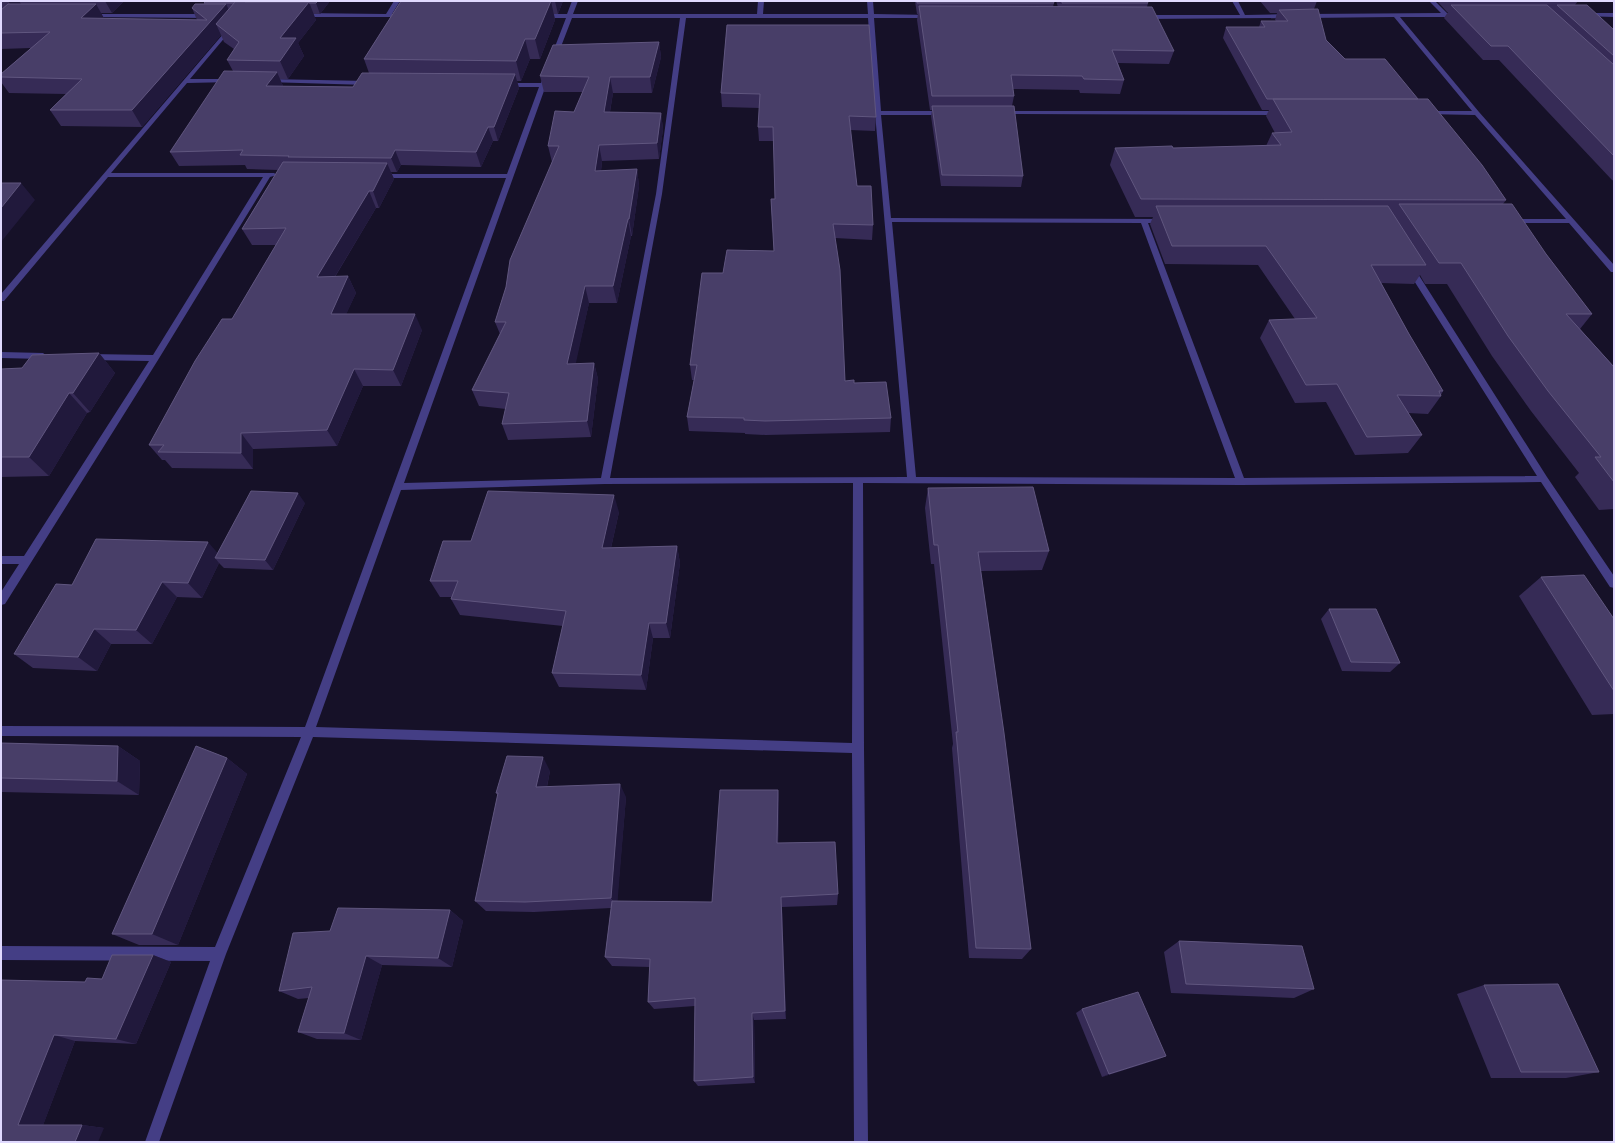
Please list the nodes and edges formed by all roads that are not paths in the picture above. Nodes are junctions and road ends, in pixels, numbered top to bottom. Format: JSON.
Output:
{"nodes":[{"id":1,"x":397,"y":1,"type":"edge"},
{"id":2,"x":576,"y":1,"type":"edge"},
{"id":3,"x":761,"y":1,"type":"edge"},
{"id":4,"x":870,"y":1,"type":"edge"},
{"id":5,"x":1234,"y":1,"type":"edge"},
{"id":6,"x":1432,"y":1,"type":"edge"},
{"id":7,"x":1395,"y":15,"type":"junction"},
{"id":8,"x":1444,"y":15,"type":"junction"},
{"id":9,"x":1468,"y":15,"type":"edge"},
{"id":10,"x":1577,"y":15,"type":"edge"},
{"id":11,"x":1614,"y":15,"type":"edge"},
{"id":12,"x":86,"y":16,"type":"edge"},
{"id":13,"x":218,"y":16,"type":"edge"},
{"id":14,"x":296,"y":16,"type":"edge"},
{"id":15,"x":388,"y":16,"type":"junction"},
{"id":16,"x":412,"y":16,"type":"edge"},
{"id":17,"x":538,"y":16,"type":"edge"},
{"id":18,"x":570,"y":16,"type":"junction"},
{"id":19,"x":683,"y":16,"type":"junction"},
{"id":20,"x":760,"y":16,"type":"junction"},
{"id":21,"x":871,"y":16,"type":"junction"},
{"id":22,"x":941,"y":16,"type":"edge"},
{"id":23,"x":1135,"y":17,"type":"edge"},
{"id":24,"x":1244,"y":17,"type":"junction"},
{"id":25,"x":237,"y":21,"type":"edge"},
{"id":26,"x":186,"y":80,"type":"junction"},
{"id":27,"x":240,"y":81,"type":"edge"},
{"id":28,"x":263,"y":81,"type":"edge"},
{"id":29,"x":371,"y":83,"type":"edge"},
{"id":30,"x":496,"y":85,"type":"edge"},
{"id":31,"x":542,"y":85,"type":"junction"},
{"id":32,"x":878,"y":112,"type":"junction"},
{"id":33,"x":950,"y":113,"type":"edge"},
{"id":34,"x":998,"y":113,"type":"edge"},
{"id":35,"x":1286,"y":113,"type":"edge"},
{"id":36,"x":1421,"y":113,"type":"edge"},
{"id":37,"x":1477,"y":113,"type":"junction"},
{"id":38,"x":106,"y":175,"type":"junction"},
{"id":39,"x":268,"y":175,"type":"junction"},
{"id":40,"x":284,"y":175,"type":"edge"},
{"id":41,"x":370,"y":176,"type":"edge"},
{"id":42,"x":510,"y":176,"type":"junction"},
{"id":43,"x":888,"y":220,"type":"junction"},
{"id":44,"x":1176,"y":221,"type":"edge"},
{"id":45,"x":1499,"y":221,"type":"edge"},
{"id":46,"x":1571,"y":221,"type":"junction"},
{"id":47,"x":1144,"y":222,"type":"junction"},
{"id":48,"x":1405,"y":260,"type":"edge"},
{"id":49,"x":1614,"y":270,"type":"edge"},
{"id":50,"x":1,"y":299,"type":"edge"},
{"id":51,"x":1,"y":355,"type":"edge"},
{"id":52,"x":55,"y":356,"type":"edge"},
{"id":53,"x":78,"y":356,"type":"edge"},
{"id":54,"x":155,"y":358,"type":"junction"},
{"id":55,"x":1544,"y":479,"type":"junction"},
{"id":56,"x":858,"y":480,"type":"junction"},
{"id":57,"x":912,"y":480,"type":"junction"},
{"id":58,"x":605,"y":481,"type":"junction"},
{"id":59,"x":1241,"y":482,"type":"junction"},
{"id":60,"x":397,"y":487,"type":"junction"},
{"id":61,"x":1,"y":560,"type":"edge"},
{"id":62,"x":26,"y":560,"type":"junction"},
{"id":63,"x":1614,"y":584,"type":"edge"},
{"id":64,"x":1,"y":602,"type":"edge"},
{"id":65,"x":1,"y":731,"type":"edge"},
{"id":66,"x":309,"y":732,"type":"junction"},
{"id":67,"x":858,"y":748,"type":"junction"},
{"id":68,"x":1,"y":953,"type":"edge"},
{"id":69,"x":219,"y":954,"type":"junction"},
{"id":70,"x":152,"y":1142,"type":"edge"},
{"id":71,"x":861,"y":1142,"type":"edge"}],
"edges":[{"from":1,"to":15,"type":"street"},
{"from":2,"to":18,"type":"street"},
{"from":3,"to":20,"type":"street"},
{"from":4,"to":21,"type":"street"},
{"from":5,"to":24,"type":"street"},
{"from":6,"to":8,"type":"street"},
{"from":7,"to":8,"type":"street"},
{"from":7,"to":24,"type":"street"},
{"from":7,"to":37,"type":"street"},
{"from":8,"to":9,"type":"street"},
{"from":10,"to":11,"type":"street"},
{"from":12,"to":13,"type":"street"},
{"from":14,"to":15,"type":"street"},
{"from":15,"to":16,"type":"street"},
{"from":17,"to":18,"type":"street"},
{"from":18,"to":19,"type":"street"},
{"from":18,"to":31,"type":"street"},
{"from":19,"to":20,"type":"street"},
{"from":19,"to":58,"type":"street"},
{"from":20,"to":21,"type":"street"},
{"from":21,"to":22,"type":"street"},
{"from":21,"to":32,"type":"street"},
{"from":23,"to":24,"type":"street"},
{"from":25,"to":26,"type":"street"},
{"from":26,"to":27,"type":"street"},
{"from":26,"to":38,"type":"street"},
{"from":28,"to":29,"type":"street"},
{"from":30,"to":31,"type":"street"},
{"from":31,"to":42,"type":"street"},
{"from":32,"to":33,"type":"street"},
{"from":32,"to":43,"type":"street"},
{"from":34,"to":35,"type":"street"},
{"from":36,"to":37,"type":"street"},
{"from":37,"to":46,"type":"street"},
{"from":38,"to":39,"type":"street"},
{"from":38,"to":50,"type":"street"},
{"from":39,"to":40,"type":"street"},
{"from":39,"to":54,"type":"street"},
{"from":41,"to":42,"type":"street"},
{"from":42,"to":60,"type":"street"},
{"from":43,"to":47,"type":"street"},
{"from":43,"to":57,"type":"street"},
{"from":44,"to":47,"type":"street"},
{"from":45,"to":46,"type":"street"},
{"from":46,"to":49,"type":"street"},
{"from":47,"to":59,"type":"street"},
{"from":48,"to":55,"type":"street"},
{"from":51,"to":52,"type":"street"},
{"from":53,"to":54,"type":"street"},
{"from":54,"to":62,"type":"street"},
{"from":55,"to":59,"type":"street"},
{"from":55,"to":63,"type":"street"},
{"from":56,"to":57,"type":"street"},
{"from":56,"to":58,"type":"street"},
{"from":56,"to":67,"type":"street"},
{"from":57,"to":59,"type":"street"},
{"from":58,"to":60,"type":"street"},
{"from":60,"to":66,"type":"street"},
{"from":61,"to":62,"type":"street"},
{"from":62,"to":64,"type":"street"},
{"from":65,"to":66,"type":"street"},
{"from":66,"to":67,"type":"street"},
{"from":66,"to":69,"type":"street"},
{"from":67,"to":71,"type":"street"},
{"from":68,"to":69,"type":"street"},
{"from":69,"to":70,"type":"street"}]}
